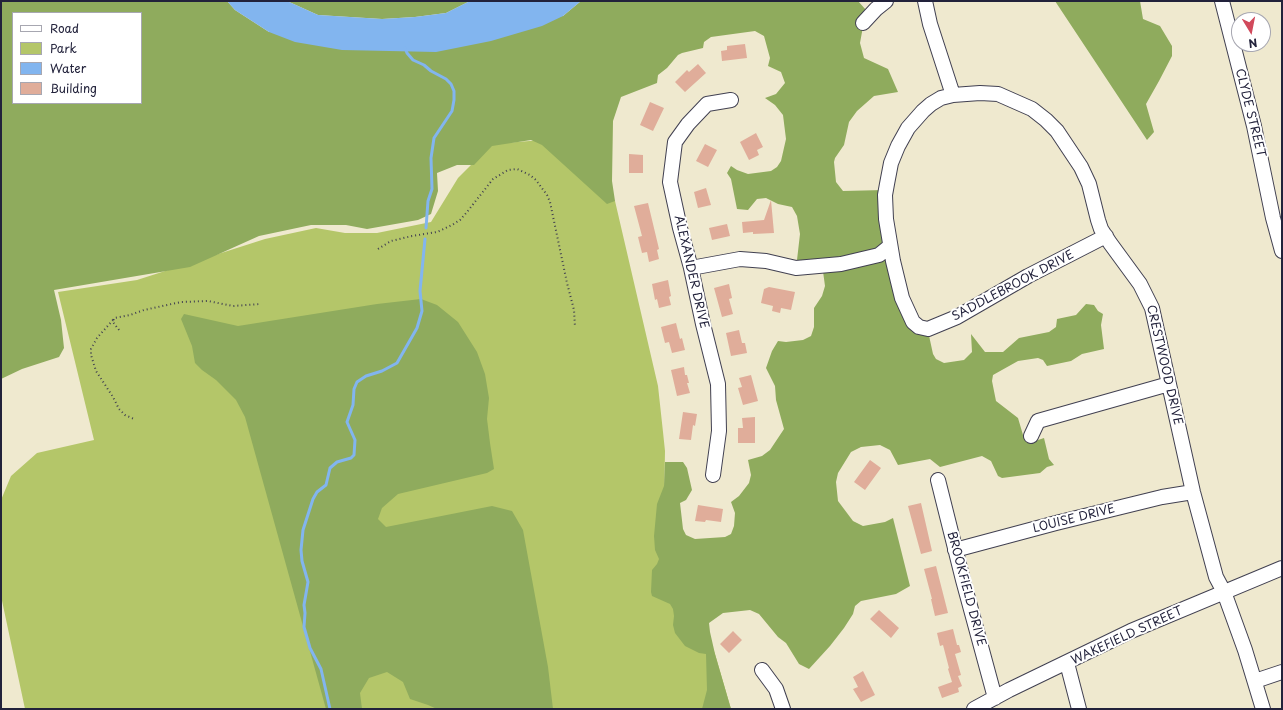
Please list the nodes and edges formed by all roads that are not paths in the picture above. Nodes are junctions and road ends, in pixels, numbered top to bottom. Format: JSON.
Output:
{"nodes":[{"id":1,"x":886,"y":1,"type":"edge"},
{"id":2,"x":925,"y":1,"type":"edge"},
{"id":3,"x":1222,"y":1,"type":"edge"},
{"id":4,"x":863,"y":23,"type":"dead end"},
{"id":5,"x":953,"y":95,"type":"junction"},
{"id":6,"x":730,"y":100,"type":"dead end"},
{"id":7,"x":1278,"y":217,"type":"edge"},
{"id":8,"x":1106,"y":236,"type":"junction"},
{"id":9,"x":890,"y":246,"type":"junction"},
{"id":10,"x":1282,"y":251,"type":"edge"},
{"id":11,"x":691,"y":268,"type":"junction"},
{"id":12,"x":919,"y":326,"type":"joint"},
{"id":13,"x":1169,"y":384,"type":"junction"},
{"id":14,"x":1031,"y":436,"type":"dead end"},
{"id":15,"x":713,"y":475,"type":"dead end"},
{"id":16,"x":938,"y":480,"type":"dead end"},
{"id":17,"x":1193,"y":492,"type":"junction"},
{"id":18,"x":955,"y":550,"type":"junction"},
{"id":19,"x":1282,"y":568,"type":"edge"},
{"id":20,"x":1224,"y":592,"type":"junction"},
{"id":21,"x":1067,"y":663,"type":"junction"},
{"id":22,"x":762,"y":670,"type":"dead end"},
{"id":23,"x":1282,"y":672,"type":"edge"},
{"id":24,"x":1255,"y":681,"type":"junction"},
{"id":25,"x":995,"y":698,"type":"junction"},
{"id":26,"x":783,"y":709,"type":"edge"},
{"id":27,"x":974,"y":709,"type":"edge"},
{"id":28,"x":1078,"y":709,"type":"edge"},
{"id":29,"x":1263,"y":709,"type":"edge"}],
"edges":[{"from":1,"to":4,"type":"street"},
{"from":2,"to":5,"type":"street"},
{"from":3,"to":7,"type":"street","name":"CLYDE STREET"},
{"from":5,"to":8,"type":"street","name":"CRESTWOOD DRIVE"},
{"from":5,"to":9,"type":"street","name":"CRESTWOOD DRIVE"},
{"from":6,"to":11,"type":"street","name":"ALEXANDER DRIVE"},
{"from":7,"to":10,"type":"street","name":"CLYDE STREET"},
{"from":8,"to":12,"type":"street","name":"SADDLEBROOK DRIVE"},
{"from":8,"to":13,"type":"street","name":"CRESTWOOD DRIVE"},
{"from":9,"to":11,"type":"street"},
{"from":9,"to":12,"type":"street","name":"CRESTWOOD DRIVE"},
{"from":11,"to":15,"type":"street","name":"ALEXANDER DRIVE"},
{"from":13,"to":14,"type":"street"},
{"from":13,"to":17,"type":"street","name":"CRESTWOOD DRIVE"},
{"from":16,"to":18,"type":"street","name":"BROOKFIELD DRIVE"},
{"from":17,"to":18,"type":"street","name":"LOUISE DRIVE"},
{"from":17,"to":20,"type":"street","name":"CRESTWOOD DRIVE"},
{"from":18,"to":25,"type":"street","name":"BROOKFIELD DRIVE"},
{"from":19,"to":20,"type":"street","name":"WAKEFIELD STREET"},
{"from":20,"to":21,"type":"street","name":"WAKEFIELD STREET"},
{"from":20,"to":24,"type":"street","name":"CRESTWOOD DRIVE"},
{"from":21,"to":25,"type":"street","name":"WAKEFIELD STREET"},
{"from":21,"to":28,"type":"street"},
{"from":22,"to":26,"type":"street"},
{"from":23,"to":24,"type":"street"},
{"from":24,"to":29,"type":"street","name":"CRESTWOOD DRIVE"},
{"from":25,"to":27,"type":"street","name":"WAKEFIELD STREET"}]}
